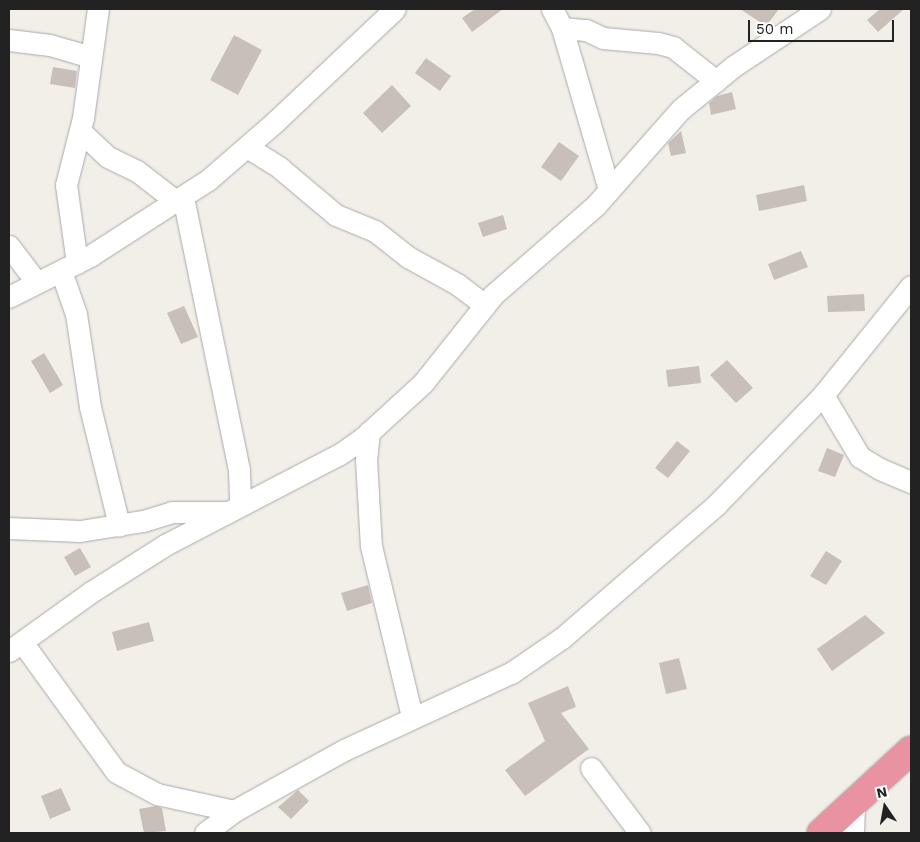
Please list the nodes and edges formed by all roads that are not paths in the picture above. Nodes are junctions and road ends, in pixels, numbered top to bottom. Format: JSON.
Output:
{"nodes":[{"id":1,"x":98,"y":9,"type":"edge"},
{"id":2,"x":395,"y":9,"type":"edge"},
{"id":3,"x":552,"y":9,"type":"edge"},
{"id":4,"x":820,"y":9,"type":"edge"},
{"id":5,"x":562,"y":28,"type":"junction"},
{"id":6,"x":9,"y":40,"type":"edge"},
{"id":7,"x":91,"y":56,"type":"junction"},
{"id":8,"x":716,"y":81,"type":"junction"},
{"id":9,"x":80,"y":131,"type":"junction"},
{"id":10,"x":247,"y":147,"type":"junction"},
{"id":11,"x":609,"y":190,"type":"junction"},
{"id":12,"x":180,"y":200,"type":"junction"},
{"id":13,"x":9,"y":246,"type":"edge"},
{"id":14,"x":69,"y":267,"type":"junction"},
{"id":15,"x":37,"y":283,"type":"junction"},
{"id":16,"x":911,"y":286,"type":"edge"},
{"id":17,"x":9,"y":297,"type":"edge"},
{"id":18,"x":485,"y":305,"type":"junction"},
{"id":19,"x":823,"y":395,"type":"junction"},
{"id":20,"x":369,"y":432,"type":"junction"},
{"id":21,"x":911,"y":482,"type":"edge"},
{"id":22,"x":234,"y":509,"type":"junction"},
{"id":23,"x":119,"y":525,"type":"junction"},
{"id":24,"x":9,"y":528,"type":"edge"},
{"id":25,"x":15,"y":647,"type":"edge"},
{"id":26,"x":412,"y":717,"type":"junction"},
{"id":27,"x":911,"y":750,"type":"edge"},
{"id":28,"x":591,"y":768,"type":"dead end"},
{"id":29,"x":854,"y":806,"type":"junction"},
{"id":30,"x":234,"y":812,"type":"junction"},
{"id":31,"x":205,"y":833,"type":"edge"},
{"id":32,"x":640,"y":833,"type":"edge"},
{"id":33,"x":821,"y":833,"type":"edge"},
{"id":34,"x":853,"y":833,"type":"edge"}],
"edges":[{"from":1,"to":7,"type":"street"},
{"from":2,"to":10,"type":"street"},
{"from":3,"to":5,"type":"street"},
{"from":4,"to":8,"type":"street"},
{"from":5,"to":8,"type":"street"},
{"from":5,"to":11,"type":"street"},
{"from":6,"to":7,"type":"street"},
{"from":7,"to":9,"type":"street"},
{"from":8,"to":11,"type":"street"},
{"from":9,"to":12,"type":"street"},
{"from":9,"to":14,"type":"street"},
{"from":10,"to":12,"type":"street"},
{"from":10,"to":18,"type":"street"},
{"from":11,"to":18,"type":"street"},
{"from":12,"to":14,"type":"street"},
{"from":12,"to":22,"type":"street"},
{"from":13,"to":15,"type":"street"},
{"from":14,"to":15,"type":"street"},
{"from":14,"to":23,"type":"street"},
{"from":15,"to":17,"type":"street"},
{"from":16,"to":19,"type":"street"},
{"from":18,"to":20,"type":"street"},
{"from":19,"to":21,"type":"street"},
{"from":19,"to":26,"type":"street"},
{"from":20,"to":22,"type":"street"},
{"from":20,"to":26,"type":"street"},
{"from":22,"to":23,"type":"street"},
{"from":22,"to":25,"type":"street"},
{"from":23,"to":24,"type":"street"},
{"from":25,"to":30,"type":"street"},
{"from":26,"to":30,"type":"street"},
{"from":27,"to":29,"type":"highway"},
{"from":28,"to":32,"type":"street"},
{"from":29,"to":33,"type":"highway"},
{"from":29,"to":34,"type":"street"},
{"from":30,"to":31,"type":"street"}]}
